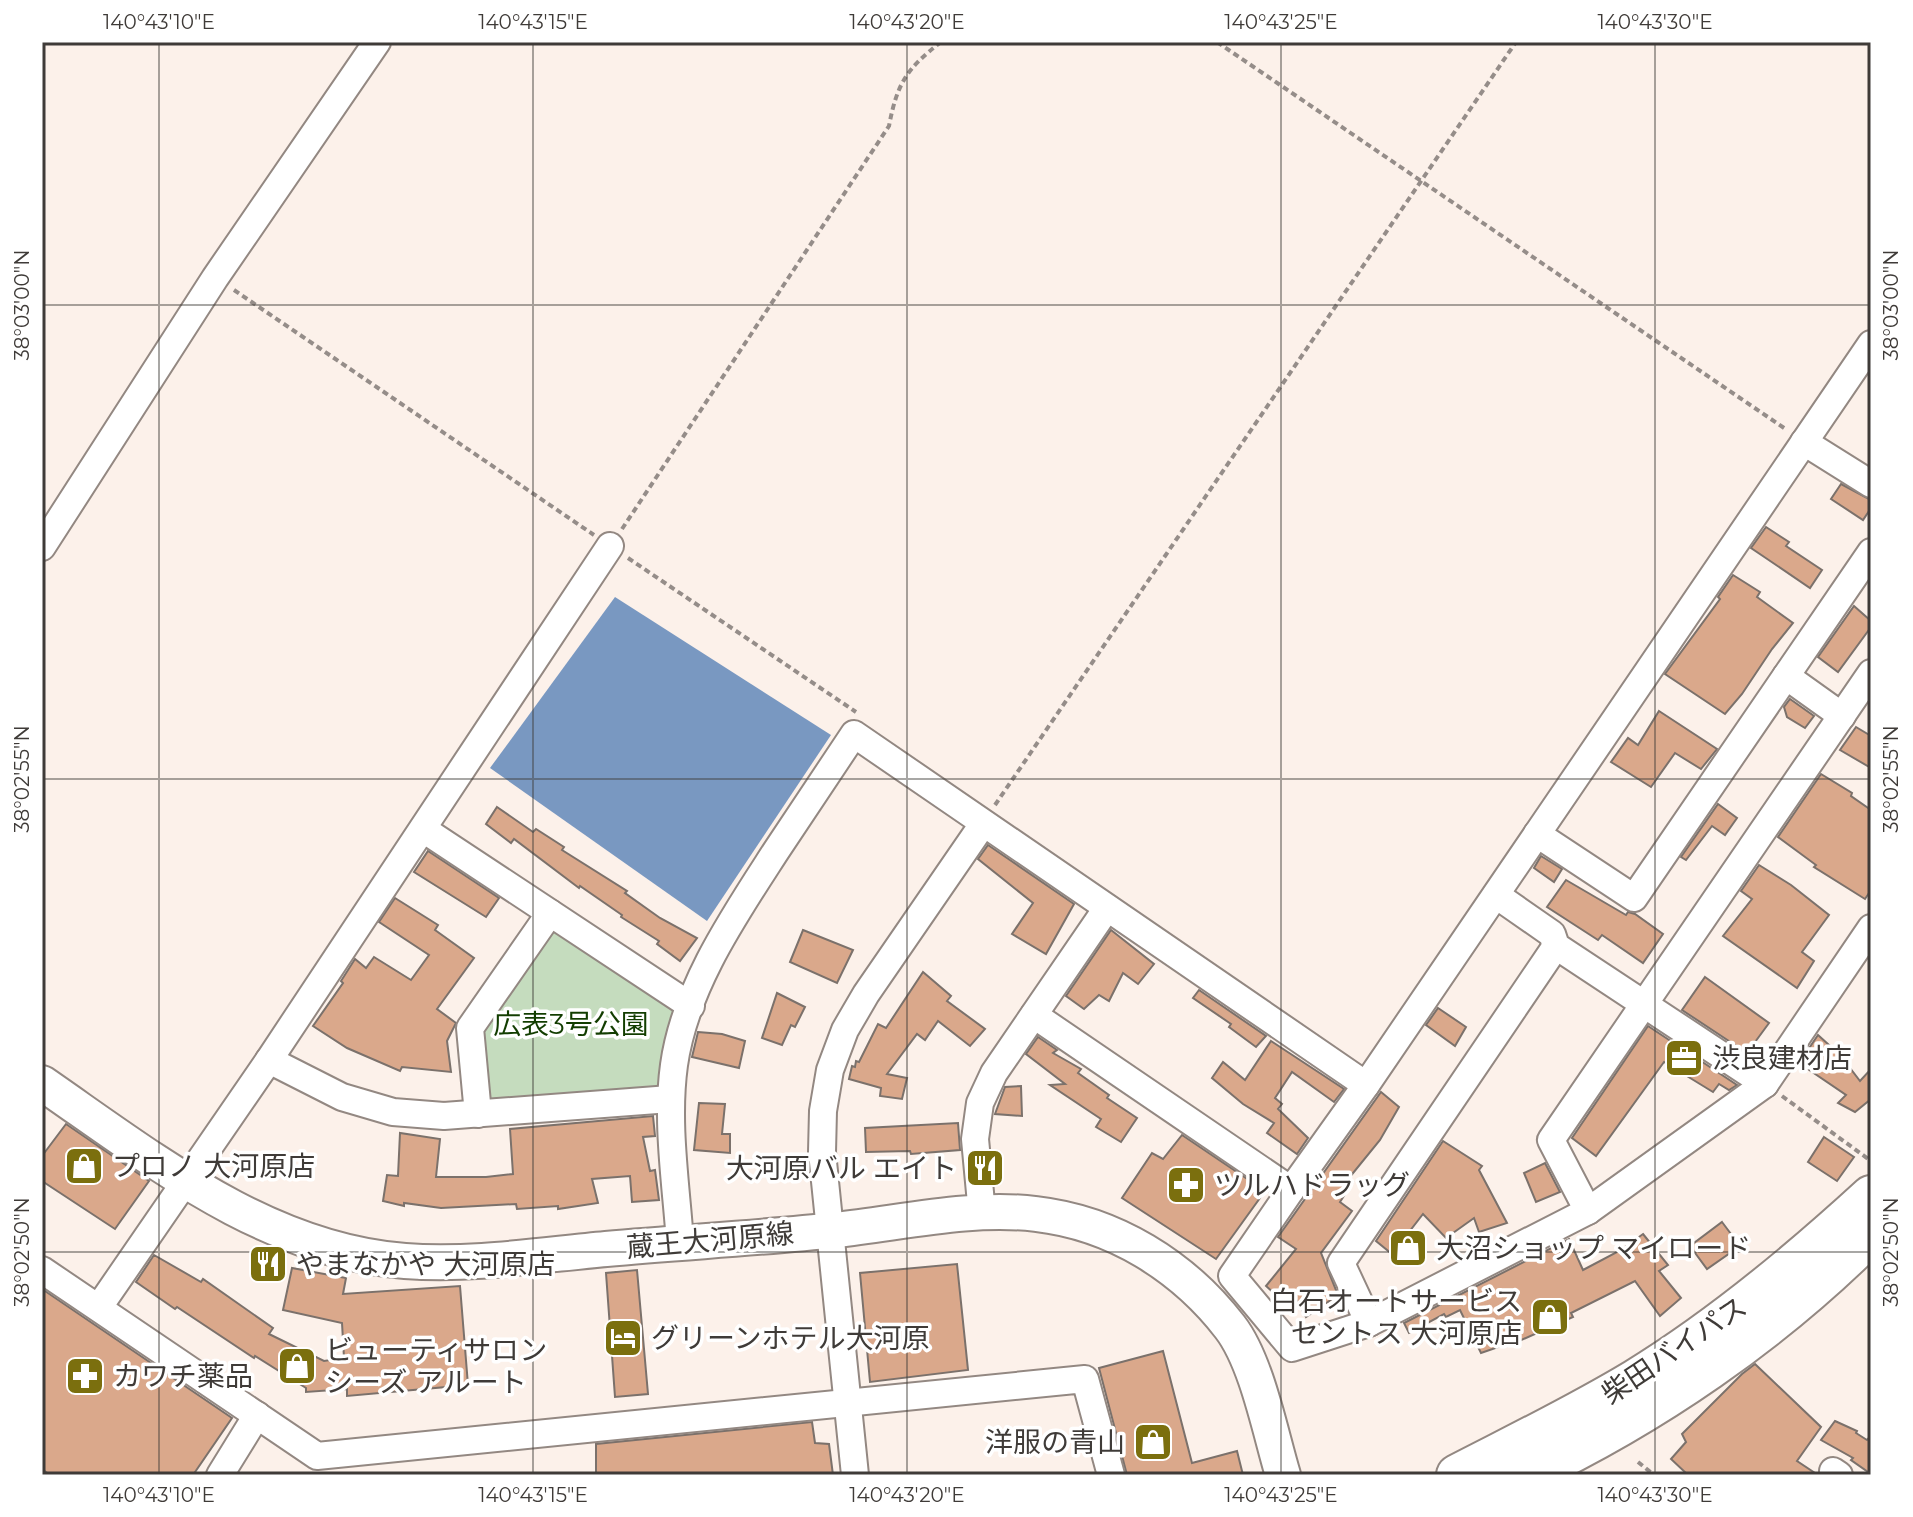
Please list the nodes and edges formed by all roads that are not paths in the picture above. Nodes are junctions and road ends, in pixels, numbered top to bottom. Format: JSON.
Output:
{"nodes":[{"id":1,"x":377,"y":42,"type":"edge"},
{"id":2,"x":1871,"y":344,"type":"edge"},
{"id":3,"x":1804,"y":442,"type":"junction"},
{"id":4,"x":1871,"y":484,"type":"edge"},
{"id":5,"x":610,"y":546,"type":"road end"},
{"id":6,"x":42,"y":547,"type":"edge"},
{"id":7,"x":1871,"y":552,"type":"edge"},
{"id":8,"x":1871,"y":673,"type":"edge"},
{"id":9,"x":1786,"y":676,"type":"junction"},
{"id":10,"x":1842,"y":716,"type":"junction"},
{"id":11,"x":983,"y":824,"type":"junction"},
{"id":12,"x":423,"y":829,"type":"junction"},
{"id":13,"x":1537,"y":834,"type":"junction"},
{"id":14,"x":1496,"y":895,"type":"junction"},
{"id":15,"x":1107,"y":908,"type":"junction"},
{"id":16,"x":550,"y":913,"type":"junction"},
{"id":17,"x":1871,"y":928,"type":"edge"},
{"id":18,"x":1556,"y":946,"type":"junction"},
{"id":19,"x":1646,"y":1003,"type":"junction"},
{"id":20,"x":691,"y":1006,"type":"junction"},
{"id":21,"x":1034,"y":1015,"type":"junction"},
{"id":22,"x":269,"y":1060,"type":"junction"},
{"id":23,"x":42,"y":1083,"type":"edge"},
{"id":24,"x":1765,"y":1084,"type":"junction"},
{"id":25,"x":1366,"y":1085,"type":"junction"},
{"id":26,"x":670,"y":1099,"type":"junction"},
{"id":27,"x":478,"y":1114,"type":"junction"},
{"id":28,"x":185,"y":1181,"type":"junction"},
{"id":29,"x":1291,"y":1190,"type":"junction"},
{"id":30,"x":1871,"y":1196,"type":"edge"},
{"id":31,"x":1588,"y":1211,"type":"junction"},
{"id":32,"x":982,"y":1214,"type":"junction"},
{"id":33,"x":832,"y":1230,"type":"junction"},
{"id":34,"x":1871,"y":1234,"type":"edge"},
{"id":35,"x":680,"y":1242,"type":"junction"},
{"id":36,"x":42,"y":1270,"type":"edge"},
{"id":37,"x":99,"y":1307,"type":"junction"},
{"id":38,"x":1369,"y":1323,"type":"junction"},
{"id":39,"x":848,"y":1402,"type":"junction"},
{"id":40,"x":257,"y":1415,"type":"junction"},
{"id":41,"x":220,"y":1475,"type":"edge"},
{"id":42,"x":855,"y":1475,"type":"edge"},
{"id":43,"x":1111,"y":1475,"type":"edge"},
{"id":44,"x":1283,"y":1475,"type":"edge"},
{"id":45,"x":1457,"y":1475,"type":"edge"},
{"id":46,"x":1526,"y":1475,"type":"edge"}],
"edges":[{"from":1,"to":6,"type":"street"},
{"from":2,"to":3,"type":"street"},
{"from":3,"to":4,"type":"street"},
{"from":3,"to":13,"type":"street"},
{"from":5,"to":12,"type":"street"},
{"from":7,"to":9,"type":"street"},
{"from":8,"to":10,"type":"street"},
{"from":9,"to":10,"type":"street"},
{"from":9,"to":13,"type":"street"},
{"from":10,"to":19,"type":"street"},
{"from":11,"to":15,"type":"street"},
{"from":11,"to":20,"type":"street"},
{"from":11,"to":33,"type":"street"},
{"from":12,"to":16,"type":"street"},
{"from":12,"to":22,"type":"street"},
{"from":13,"to":14,"type":"street"},
{"from":14,"to":18,"type":"street"},
{"from":14,"to":25,"type":"street"},
{"from":15,"to":21,"type":"street"},
{"from":15,"to":25,"type":"street"},
{"from":16,"to":20,"type":"street"},
{"from":16,"to":27,"type":"street"},
{"from":17,"to":24,"type":"street"},
{"from":18,"to":19,"type":"street"},
{"from":18,"to":38,"type":"street"},
{"from":19,"to":24,"type":"street"},
{"from":19,"to":31,"type":"street"},
{"from":20,"to":26,"type":"street"},
{"from":21,"to":29,"type":"street"},
{"from":21,"to":32,"type":"street"},
{"from":22,"to":27,"type":"street"},
{"from":22,"to":28,"type":"street"},
{"from":23,"to":28,"type":"main road","name":"蔵王大河原線"},
{"from":24,"to":31,"type":"street"},
{"from":25,"to":29,"type":"street"},
{"from":26,"to":27,"type":"street"},
{"from":26,"to":35,"type":"street"},
{"from":28,"to":35,"type":"main road","name":"蔵王大河原線"},
{"from":28,"to":37,"type":"street"},
{"from":29,"to":38,"type":"street"},
{"from":30,"to":45,"type":"highway","name":"柴田バイパス"},
{"from":31,"to":38,"type":"street"},
{"from":32,"to":33,"type":"main road","name":"蔵王大河原線"},
{"from":32,"to":44,"type":"main road","name":"蔵王大河原線"},
{"from":33,"to":35,"type":"main road","name":"蔵王大河原線"},
{"from":33,"to":39,"type":"street"},
{"from":34,"to":46,"type":"highway","name":"柴田バイパス"},
{"from":36,"to":37,"type":"street"},
{"from":37,"to":40,"type":"street"},
{"from":39,"to":40,"type":"street"},
{"from":39,"to":42,"type":"street"},
{"from":39,"to":43,"type":"street"},
{"from":40,"to":41,"type":"street"}]}
